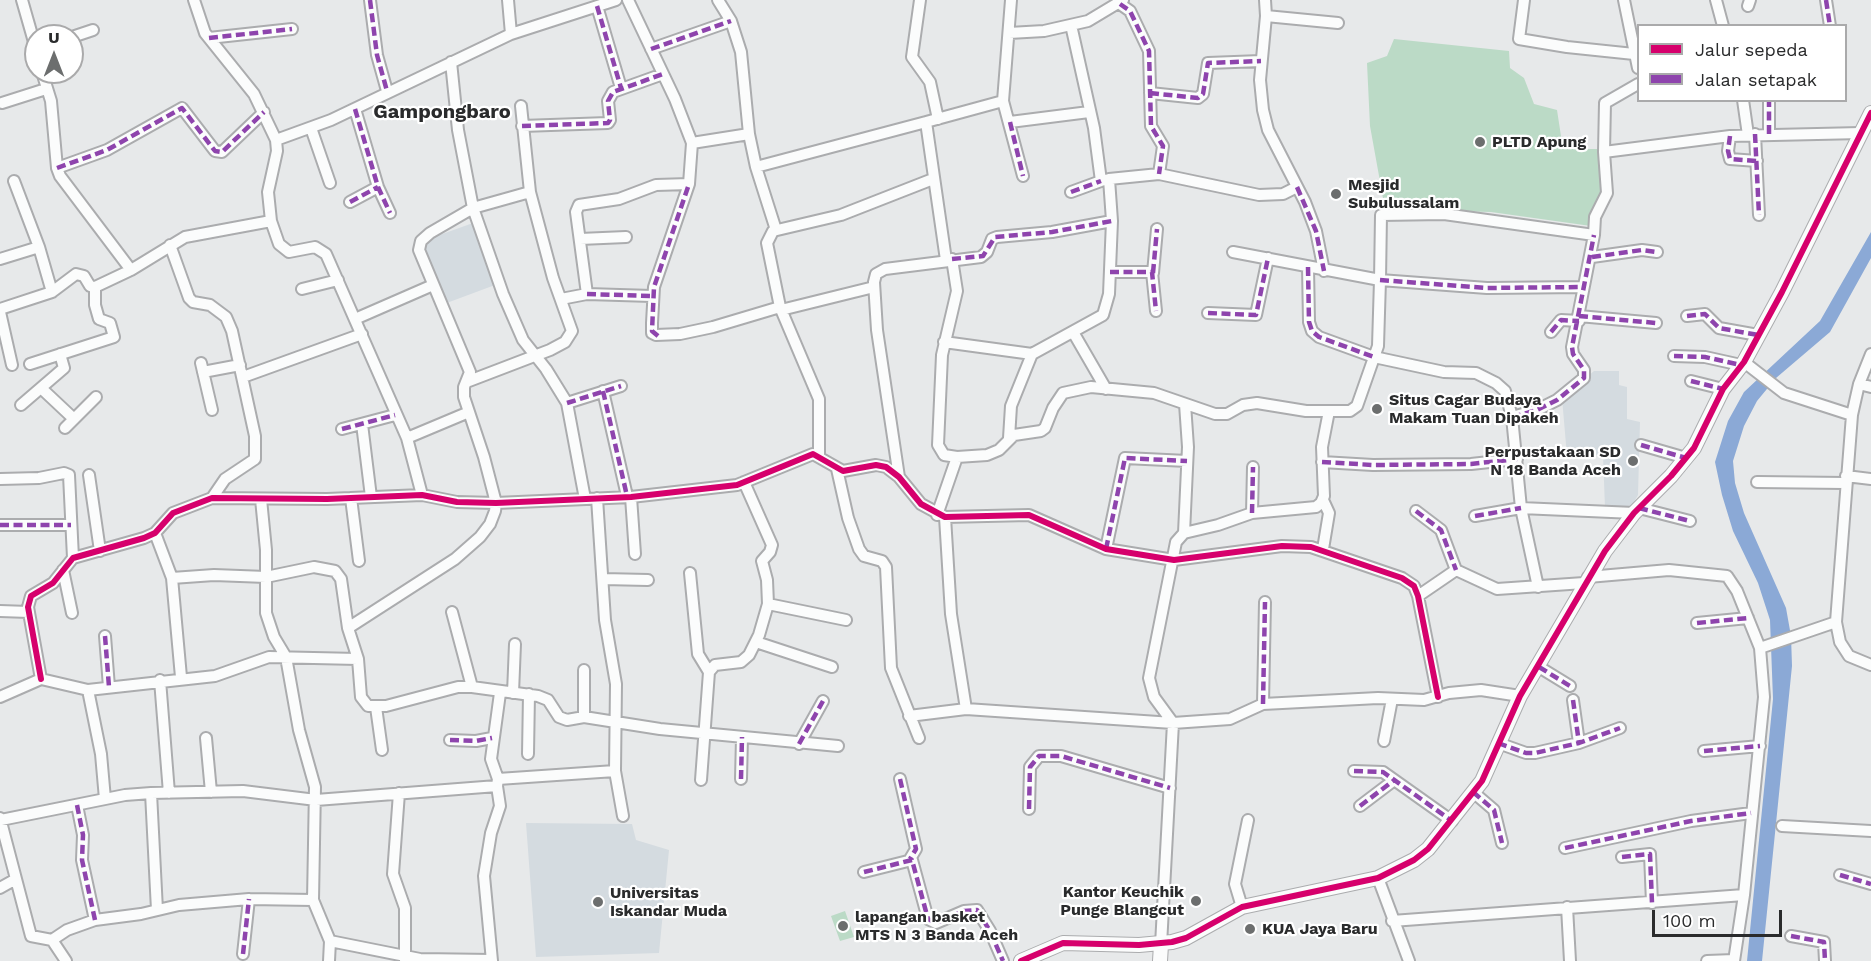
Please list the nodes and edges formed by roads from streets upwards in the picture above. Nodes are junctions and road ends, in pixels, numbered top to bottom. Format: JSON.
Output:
{"nodes":[{"id":1,"x":22,"y":0,"type":"edge"},
{"id":2,"x":194,"y":0,"type":"edge"},
{"id":3,"x":370,"y":0,"type":"edge"},
{"id":4,"x":508,"y":0,"type":"edge"},
{"id":5,"x":616,"y":0,"type":"edge"},
{"id":6,"x":628,"y":0,"type":"edge"},
{"id":7,"x":718,"y":0,"type":"edge"},
{"id":8,"x":920,"y":0,"type":"edge"},
{"id":9,"x":1011,"y":0,"type":"edge"},
{"id":10,"x":1265,"y":0,"type":"edge"},
{"id":11,"x":1524,"y":0,"type":"edge"},
{"id":12,"x":1624,"y":0,"type":"edge"},
{"id":13,"x":1716,"y":0,"type":"edge"},
{"id":14,"x":1826,"y":0,"type":"edge"},
{"id":15,"x":1122,"y":2,"type":"edge"},
{"id":16,"x":597,"y":6,"type":"junction"},
{"id":17,"x":1266,"y":16,"type":"junction"},
{"id":18,"x":731,"y":21,"type":"junction"},
{"id":19,"x":1338,"y":23,"type":"dead end"},
{"id":20,"x":29,"y":24,"type":"edge"},
{"id":21,"x":1722,"y":24,"type":"edge"},
{"id":22,"x":1830,"y":24,"type":"edge"},
{"id":23,"x":1071,"y":25,"type":"junction"},
{"id":24,"x":292,"y":29,"type":"dead end"},
{"id":25,"x":93,"y":30,"type":"dead end"},
{"id":26,"x":84,"y":33,"type":"edge"},
{"id":27,"x":1009,"y":33,"type":"junction"},
{"id":28,"x":512,"y":34,"type":"junction"},
{"id":29,"x":209,"y":38,"type":"junction"},
{"id":30,"x":651,"y":49,"type":"junction"},
{"id":31,"x":1634,"y":54,"type":"junction"},
{"id":32,"x":1261,"y":61,"type":"junction"},
{"id":33,"x":451,"y":62,"type":"junction"},
{"id":34,"x":1637,"y":64,"type":"edge"},
{"id":35,"x":663,"y":74,"type":"junction"},
{"id":36,"x":45,"y":84,"type":"edge"},
{"id":37,"x":1637,"y":85,"type":"edge"},
{"id":38,"x":621,"y":88,"type":"junction"},
{"id":39,"x":46,"y":89,"type":"junction"},
{"id":40,"x":387,"y":91,"type":"junction"},
{"id":41,"x":1150,"y":93,"type":"junction"},
{"id":42,"x":1003,"y":101,"type":"junction"},
{"id":43,"x":1743,"y":102,"type":"edge"},
{"id":44,"x":1769,"y":102,"type":"edge"},
{"id":45,"x":2,"y":103,"type":"dead end"},
{"id":46,"x":521,"y":106,"type":"dead end"},
{"id":47,"x":355,"y":109,"type":"junction"},
{"id":48,"x":264,"y":112,"type":"junction"},
{"id":49,"x":1089,"y":112,"type":"junction"},
{"id":50,"x":1871,"y":113,"type":"edge"},
{"id":51,"x":938,"y":119,"type":"junction"},
{"id":52,"x":926,"y":122,"type":"junction"},
{"id":53,"x":1010,"y":122,"type":"junction"},
{"id":54,"x":522,"y":126,"type":"junction"},
{"id":55,"x":311,"y":128,"type":"junction"},
{"id":56,"x":1861,"y":133,"type":"junction"},
{"id":57,"x":749,"y":134,"type":"junction"},
{"id":58,"x":1751,"y":134,"type":"junction"},
{"id":59,"x":1769,"y":134,"type":"junction"},
{"id":60,"x":1730,"y":136,"type":"junction"},
{"id":61,"x":276,"y":140,"type":"junction"},
{"id":62,"x":692,"y":142,"type":"junction"},
{"id":63,"x":1604,"y":152,"type":"junction"},
{"id":64,"x":1756,"y":161,"type":"junction"},
{"id":65,"x":756,"y":167,"type":"junction"},
{"id":66,"x":57,"y":168,"type":"junction"},
{"id":67,"x":1159,"y":174,"type":"junction"},
{"id":68,"x":1023,"y":176,"type":"dead end"},
{"id":69,"x":933,"y":179,"type":"junction"},
{"id":70,"x":1105,"y":180,"type":"junction"},
{"id":71,"x":14,"y":181,"type":"dead end"},
{"id":72,"x":330,"y":183,"type":"dead end"},
{"id":73,"x":689,"y":184,"type":"junction"},
{"id":74,"x":378,"y":187,"type":"junction"},
{"id":75,"x":1298,"y":187,"type":"junction"},
{"id":76,"x":530,"y":192,"type":"junction"},
{"id":77,"x":1071,"y":192,"type":"dead end"},
{"id":78,"x":350,"y":202,"type":"dead end"},
{"id":79,"x":473,"y":208,"type":"junction"},
{"id":80,"x":390,"y":213,"type":"dead end"},
{"id":81,"x":1759,"y":215,"type":"dead end"},
{"id":82,"x":271,"y":221,"type":"junction"},
{"id":83,"x":1112,"y":221,"type":"junction"},
{"id":84,"x":1157,"y":229,"type":"dead end"},
{"id":85,"x":776,"y":230,"type":"junction"},
{"id":86,"x":1594,"y":235,"type":"junction"},
{"id":87,"x":626,"y":237,"type":"dead end"},
{"id":88,"x":580,"y":239,"type":"junction"},
{"id":89,"x":170,"y":245,"type":"junction"},
{"id":90,"x":39,"y":247,"type":"junction"},
{"id":91,"x":1233,"y":252,"type":"dead end"},
{"id":92,"x":1657,"y":252,"type":"dead end"},
{"id":93,"x":1592,"y":257,"type":"junction"},
{"id":94,"x":1268,"y":258,"type":"junction"},
{"id":95,"x":0,"y":259,"type":"edge"},
{"id":96,"x":949,"y":260,"type":"junction"},
{"id":97,"x":1308,"y":267,"type":"junction"},
{"id":98,"x":131,"y":270,"type":"junction"},
{"id":99,"x":1324,"y":271,"type":"junction"},
{"id":100,"x":1110,"y":272,"type":"junction"},
{"id":101,"x":1153,"y":273,"type":"junction"},
{"id":102,"x":338,"y":280,"type":"junction"},
{"id":103,"x":1380,"y":280,"type":"junction"},
{"id":104,"x":433,"y":285,"type":"junction"},
{"id":105,"x":95,"y":287,"type":"junction"},
{"id":106,"x":874,"y":287,"type":"junction"},
{"id":107,"x":1583,"y":287,"type":"junction"},
{"id":108,"x":302,"y":289,"type":"dead end"},
{"id":109,"x":52,"y":291,"type":"junction"},
{"id":110,"x":587,"y":294,"type":"junction"},
{"id":111,"x":652,"y":296,"type":"junction"},
{"id":112,"x":561,"y":299,"type":"junction"},
{"id":113,"x":780,"y":308,"type":"junction"},
{"id":114,"x":0,"y":310,"type":"edge"},
{"id":115,"x":1156,"y":311,"type":"dead end"},
{"id":116,"x":1208,"y":313,"type":"dead end"},
{"id":117,"x":1687,"y":316,"type":"dead end"},
{"id":118,"x":1579,"y":318,"type":"junction"},
{"id":119,"x":355,"y":319,"type":"junction"},
{"id":120,"x":1656,"y":323,"type":"dead end"},
{"id":121,"x":1073,"y":332,"type":"junction"},
{"id":122,"x":1551,"y":332,"type":"dead end"},
{"id":123,"x":362,"y":334,"type":"junction"},
{"id":124,"x":1758,"y":335,"type":"junction"},
{"id":125,"x":944,"y":342,"type":"junction"},
{"id":126,"x":60,"y":354,"type":"junction"},
{"id":127,"x":1032,"y":354,"type":"junction"},
{"id":128,"x":1871,"y":354,"type":"edge"},
{"id":129,"x":533,"y":356,"type":"junction"},
{"id":130,"x":1674,"y":356,"type":"dead end"},
{"id":131,"x":1374,"y":357,"type":"junction"},
{"id":132,"x":1743,"y":363,"type":"junction"},
{"id":133,"x":30,"y":364,"type":"dead end"},
{"id":134,"x":12,"y":365,"type":"dead end"},
{"id":135,"x":240,"y":365,"type":"junction"},
{"id":136,"x":243,"y":377,"type":"junction"},
{"id":137,"x":469,"y":381,"type":"junction"},
{"id":138,"x":1691,"y":381,"type":"dead end"},
{"id":139,"x":1859,"y":384,"type":"junction"},
{"id":140,"x":621,"y":386,"type":"dead end"},
{"id":141,"x":1871,"y":387,"type":"edge"},
{"id":142,"x":41,"y":388,"type":"junction"},
{"id":143,"x":1106,"y":389,"type":"junction"},
{"id":144,"x":1723,"y":389,"type":"junction"},
{"id":145,"x":603,"y":391,"type":"junction"},
{"id":146,"x":96,"y":397,"type":"dead end"},
{"id":147,"x":567,"y":403,"type":"junction"},
{"id":148,"x":1185,"y":404,"type":"junction"},
{"id":149,"x":21,"y":405,"type":"dead end"},
{"id":150,"x":212,"y":410,"type":"dead end"},
{"id":151,"x":1329,"y":411,"type":"junction"},
{"id":152,"x":469,"y":412,"type":"junction"},
{"id":153,"x":394,"y":415,"type":"junction"},
{"id":154,"x":1852,"y":415,"type":"junction"},
{"id":155,"x":1512,"y":417,"type":"junction"},
{"id":156,"x":74,"y":419,"type":"junction"},
{"id":157,"x":362,"y":424,"type":"junction"},
{"id":158,"x":65,"y":428,"type":"dead end"},
{"id":159,"x":342,"y":429,"type":"dead end"},
{"id":160,"x":406,"y":438,"type":"junction"},
{"id":161,"x":1009,"y":438,"type":"junction"},
{"id":162,"x":1641,"y":445,"type":"dead end"},
{"id":163,"x":819,"y":455,"type":"junction"},
{"id":164,"x":957,"y":457,"type":"junction"},
{"id":165,"x":1686,"y":458,"type":"junction"},
{"id":166,"x":1517,"y":459,"type":"junction"},
{"id":167,"x":1187,"y":461,"type":"junction"},
{"id":168,"x":1322,"y":462,"type":"junction"},
{"id":169,"x":1253,"y":467,"type":"dead end"},
{"id":170,"x":837,"y":469,"type":"junction"},
{"id":171,"x":89,"y":475,"type":"dead end"},
{"id":172,"x":899,"y":477,"type":"junction"},
{"id":173,"x":0,"y":479,"type":"edge"},
{"id":174,"x":1845,"y":479,"type":"junction"},
{"id":175,"x":1871,"y":479,"type":"edge"},
{"id":176,"x":744,"y":482,"type":"junction"},
{"id":177,"x":1757,"y":482,"type":"dead end"},
{"id":178,"x":422,"y":495,"type":"junction"},
{"id":179,"x":629,"y":496,"type":"junction"},
{"id":180,"x":371,"y":497,"type":"junction"},
{"id":181,"x":212,"y":498,"type":"junction"},
{"id":182,"x":351,"y":498,"type":"junction"},
{"id":183,"x":597,"y":498,"type":"junction"},
{"id":184,"x":261,"y":499,"type":"junction"},
{"id":185,"x":585,"y":499,"type":"junction"},
{"id":186,"x":1323,"y":500,"type":"junction"},
{"id":187,"x":496,"y":503,"type":"junction"},
{"id":188,"x":1521,"y":508,"type":"junction"},
{"id":189,"x":1637,"y":510,"type":"junction"},
{"id":190,"x":1416,"y":511,"type":"dead end"},
{"id":191,"x":1252,"y":513,"type":"junction"},
{"id":192,"x":941,"y":516,"type":"junction"},
{"id":193,"x":1476,"y":516,"type":"dead end"},
{"id":194,"x":1690,"y":521,"type":"dead end"},
{"id":195,"x":0,"y":525,"type":"edge"},
{"id":196,"x":71,"y":525,"type":"junction"},
{"id":197,"x":155,"y":533,"type":"junction"},
{"id":198,"x":1184,"y":533,"type":"junction"},
{"id":199,"x":1107,"y":549,"type":"junction"},
{"id":200,"x":1323,"y":549,"type":"junction"},
{"id":201,"x":100,"y":551,"type":"junction"},
{"id":202,"x":635,"y":554,"type":"dead end"},
{"id":203,"x":74,"y":558,"type":"junction"},
{"id":204,"x":1174,"y":560,"type":"junction"},
{"id":205,"x":359,"y":561,"type":"dead end"},
{"id":206,"x":63,"y":570,"type":"junction"},
{"id":207,"x":1456,"y":570,"type":"junction"},
{"id":208,"x":690,"y":573,"type":"dead end"},
{"id":209,"x":266,"y":577,"type":"junction"},
{"id":210,"x":172,"y":578,"type":"junction"},
{"id":211,"x":603,"y":579,"type":"junction"},
{"id":212,"x":648,"y":580,"type":"dead end"},
{"id":213,"x":1586,"y":580,"type":"junction"},
{"id":214,"x":1538,"y":587,"type":"junction"},
{"id":215,"x":1418,"y":596,"type":"junction"},
{"id":216,"x":1265,"y":602,"type":"dead end"},
{"id":217,"x":768,"y":604,"type":"junction"},
{"id":218,"x":0,"y":611,"type":"edge"},
{"id":219,"x":28,"y":612,"type":"junction"},
{"id":220,"x":452,"y":612,"type":"dead end"},
{"id":221,"x":72,"y":613,"type":"dead end"},
{"id":222,"x":1748,"y":618,"type":"junction"},
{"id":223,"x":846,"y":620,"type":"dead end"},
{"id":224,"x":1836,"y":622,"type":"junction"},
{"id":225,"x":1697,"y":623,"type":"dead end"},
{"id":226,"x":348,"y":628,"type":"junction"},
{"id":227,"x":105,"y":636,"type":"dead end"},
{"id":228,"x":756,"y":642,"type":"junction"},
{"id":229,"x":515,"y":644,"type":"dead end"},
{"id":230,"x":1763,"y":646,"type":"junction"},
{"id":231,"x":286,"y":657,"type":"junction"},
{"id":232,"x":358,"y":659,"type":"junction"},
{"id":233,"x":1871,"y":665,"type":"edge"},
{"id":234,"x":832,"y":667,"type":"dead end"},
{"id":235,"x":1539,"y":667,"type":"junction"},
{"id":236,"x":584,"y":670,"type":"dead end"},
{"id":237,"x":709,"y":672,"type":"junction"},
{"id":238,"x":181,"y":678,"type":"junction"},
{"id":239,"x":41,"y":679,"type":"junction"},
{"id":240,"x":159,"y":680,"type":"junction"},
{"id":241,"x":1570,"y":686,"type":"dead end"},
{"id":242,"x":109,"y":687,"type":"junction"},
{"id":243,"x":472,"y":687,"type":"junction"},
{"id":244,"x":88,"y":690,"type":"junction"},
{"id":245,"x":500,"y":693,"type":"junction"},
{"id":246,"x":513,"y":693,"type":"junction"},
{"id":247,"x":529,"y":694,"type":"junction"},
{"id":248,"x":1520,"y":696,"type":"junction"},
{"id":249,"x":0,"y":697,"type":"edge"},
{"id":250,"x":1438,"y":697,"type":"junction"},
{"id":251,"x":1392,"y":699,"type":"junction"},
{"id":252,"x":1573,"y":700,"type":"dead end"},
{"id":253,"x":823,"y":701,"type":"dead end"},
{"id":254,"x":1263,"y":704,"type":"junction"},
{"id":255,"x":376,"y":707,"type":"junction"},
{"id":256,"x":966,"y":709,"type":"junction"},
{"id":257,"x":909,"y":716,"type":"junction"},
{"id":258,"x":584,"y":717,"type":"junction"},
{"id":259,"x":618,"y":723,"type":"junction"},
{"id":260,"x":1173,"y":723,"type":"junction"},
{"id":261,"x":1620,"y":728,"type":"dead end"},
{"id":262,"x":703,"y":733,"type":"junction"},
{"id":263,"x":742,"y":737,"type":"junction"},
{"id":264,"x":206,"y":738,"type":"dead end"},
{"id":265,"x":492,"y":738,"type":"junction"},
{"id":266,"x":919,"y":738,"type":"dead end"},
{"id":267,"x":450,"y":740,"type":"dead end"},
{"id":268,"x":1384,"y":741,"type":"dead end"},
{"id":269,"x":1498,"y":743,"type":"junction"},
{"id":270,"x":1579,"y":743,"type":"junction"},
{"id":271,"x":799,"y":744,"type":"junction"},
{"id":272,"x":838,"y":746,"type":"dead end"},
{"id":273,"x":1760,"y":746,"type":"junction"},
{"id":274,"x":382,"y":750,"type":"dead end"},
{"id":275,"x":1704,"y":751,"type":"dead end"},
{"id":276,"x":528,"y":754,"type":"dead end"},
{"id":277,"x":615,"y":771,"type":"junction"},
{"id":278,"x":1354,"y":771,"type":"dead end"},
{"id":279,"x":741,"y":779,"type":"dead end"},
{"id":280,"x":900,"y":779,"type":"dead end"},
{"id":281,"x":701,"y":780,"type":"dead end"},
{"id":282,"x":1393,"y":780,"type":"junction"},
{"id":283,"x":498,"y":782,"type":"junction"},
{"id":284,"x":1170,"y":788,"type":"junction"},
{"id":285,"x":211,"y":792,"type":"junction"},
{"id":286,"x":1473,"y":792,"type":"junction"},
{"id":287,"x":151,"y":793,"type":"junction"},
{"id":288,"x":169,"y":793,"type":"junction"},
{"id":289,"x":399,"y":793,"type":"junction"},
{"id":290,"x":105,"y":799,"type":"junction"},
{"id":291,"x":316,"y":800,"type":"junction"},
{"id":292,"x":77,"y":805,"type":"junction"},
{"id":293,"x":1360,"y":806,"type":"dead end"},
{"id":294,"x":1029,"y":809,"type":"dead end"},
{"id":295,"x":1751,"y":813,"type":"junction"},
{"id":296,"x":623,"y":816,"type":"dead end"},
{"id":297,"x":1,"y":819,"type":"edge"},
{"id":298,"x":1248,"y":820,"type":"dead end"},
{"id":299,"x":1452,"y":821,"type":"junction"},
{"id":300,"x":1782,"y":826,"type":"dead end"},
{"id":301,"x":1871,"y":831,"type":"edge"},
{"id":302,"x":1503,"y":843,"type":"dead end"},
{"id":303,"x":1565,"y":848,"type":"dead end"},
{"id":304,"x":1622,"y":856,"type":"dead end"},
{"id":305,"x":910,"y":859,"type":"junction"},
{"id":306,"x":864,"y":872,"type":"dead end"},
{"id":307,"x":1840,"y":875,"type":"dead end"},
{"id":308,"x":1378,"y":878,"type":"junction"},
{"id":309,"x":16,"y":879,"type":"junction"},
{"id":310,"x":1871,"y":884,"type":"edge"},
{"id":311,"x":0,"y":888,"type":"edge"},
{"id":312,"x":1744,"y":895,"type":"junction"},
{"id":313,"x":249,"y":899,"type":"junction"},
{"id":314,"x":313,"y":900,"type":"junction"},
{"id":315,"x":1652,"y":903,"type":"junction"},
{"id":316,"x":1242,"y":907,"type":"junction"},
{"id":317,"x":1567,"y":907,"type":"junction"},
{"id":318,"x":158,"y":910,"type":"junction"},
{"id":319,"x":95,"y":920,"type":"junction"},
{"id":320,"x":1392,"y":921,"type":"junction"},
{"id":321,"x":1791,"y":936,"type":"dead end"},
{"id":322,"x":52,"y":940,"type":"junction"},
{"id":323,"x":330,"y":941,"type":"junction"},
{"id":324,"x":1161,"y":945,"type":"junction"},
{"id":325,"x":243,"y":954,"type":"dead end"},
{"id":326,"x":405,"y":958,"type":"edge"},
{"id":327,"x":66,"y":961,"type":"edge"},
{"id":328,"x":328,"y":961,"type":"edge"},
{"id":329,"x":492,"y":961,"type":"edge"},
{"id":330,"x":1003,"y":961,"type":"edge"},
{"id":331,"x":1021,"y":961,"type":"edge"},
{"id":332,"x":1160,"y":961,"type":"edge"},
{"id":333,"x":1409,"y":961,"type":"edge"},
{"id":334,"x":1570,"y":961,"type":"edge"},
{"id":335,"x":1707,"y":961,"type":"edge"},
{"id":336,"x":1734,"y":961,"type":"edge"},
{"id":337,"x":1825,"y":961,"type":"edge"}],
"edges":[{"from":1,"to":20,"type":"street"},
{"from":2,"to":29,"type":"street"},
{"from":3,"to":40,"type":"street"},
{"from":4,"to":28,"type":"street"},
{"from":5,"to":16,"type":"street"},
{"from":6,"to":30,"type":"street"},
{"from":7,"to":18,"type":"street"},
{"from":8,"to":51,"type":"street"},
{"from":9,"to":27,"type":"street"},
{"from":10,"to":17,"type":"street"},
{"from":11,"to":31,"type":"street"},
{"from":12,"to":31,"type":"street"},
{"from":13,"to":21,"type":"street"},
{"from":14,"to":22,"type":"street"},
{"from":15,"to":23,"type":"street"},
{"from":15,"to":41,"type":"street"},
{"from":16,"to":28,"type":"street"},
{"from":16,"to":38,"type":"street"},
{"from":17,"to":19,"type":"street"},
{"from":17,"to":32,"type":"street"},
{"from":18,"to":30,"type":"street"},
{"from":18,"to":57,"type":"street"},
{"from":23,"to":27,"type":"street"},
{"from":23,"to":49,"type":"street"},
{"from":24,"to":29,"type":"street"},
{"from":25,"to":26,"type":"street"},
{"from":27,"to":42,"type":"street"},
{"from":28,"to":33,"type":"street"},
{"from":29,"to":48,"type":"street"},
{"from":30,"to":35,"type":"street"},
{"from":31,"to":34,"type":"street"},
{"from":32,"to":41,"type":"street"},
{"from":32,"to":75,"type":"street"},
{"from":33,"to":40,"type":"street"},
{"from":33,"to":79,"type":"street"},
{"from":35,"to":38,"type":"street"},
{"from":35,"to":62,"type":"street"},
{"from":36,"to":39,"type":"street"},
{"from":37,"to":63,"type":"street"},
{"from":38,"to":54,"type":"street"},
{"from":39,"to":45,"type":"street"},
{"from":39,"to":66,"type":"street"},
{"from":40,"to":47,"type":"street"},
{"from":41,"to":67,"type":"street"},
{"from":42,"to":51,"type":"street"},
{"from":42,"to":53,"type":"street"},
{"from":43,"to":58,"type":"street"},
{"from":44,"to":59,"type":"street"},
{"from":46,"to":54,"type":"street"},
{"from":47,"to":55,"type":"street"},
{"from":47,"to":74,"type":"street"},
{"from":48,"to":61,"type":"street"},
{"from":48,"to":66,"type":"street"},
{"from":49,"to":53,"type":"street"},
{"from":49,"to":70,"type":"street"},
{"from":50,"to":56,"type":"street"},
{"from":51,"to":52,"type":"street"},
{"from":52,"to":65,"type":"street"},
{"from":52,"to":69,"type":"street"},
{"from":53,"to":68,"type":"street"},
{"from":54,"to":76,"type":"street"},
{"from":55,"to":61,"type":"street"},
{"from":55,"to":72,"type":"street"},
{"from":56,"to":59,"type":"street"},
{"from":56,"to":124,"type":"street"},
{"from":57,"to":62,"type":"street"},
{"from":57,"to":65,"type":"street"},
{"from":58,"to":59,"type":"street"},
{"from":58,"to":60,"type":"street"},
{"from":58,"to":64,"type":"street"},
{"from":60,"to":63,"type":"street"},
{"from":60,"to":64,"type":"street"},
{"from":61,"to":82,"type":"street"},
{"from":62,"to":73,"type":"street"},
{"from":63,"to":86,"type":"street"},
{"from":64,"to":81,"type":"street"},
{"from":65,"to":85,"type":"street"},
{"from":66,"to":98,"type":"street"},
{"from":67,"to":70,"type":"street"},
{"from":67,"to":75,"type":"street"},
{"from":69,"to":85,"type":"street"},
{"from":69,"to":96,"type":"street"},
{"from":70,"to":77,"type":"street"},
{"from":70,"to":83,"type":"street"},
{"from":71,"to":90,"type":"street"},
{"from":73,"to":88,"type":"street"},
{"from":73,"to":111,"type":"street"},
{"from":74,"to":78,"type":"street"},
{"from":74,"to":80,"type":"street"},
{"from":75,"to":99,"type":"street"},
{"from":76,"to":79,"type":"street"},
{"from":76,"to":112,"type":"street"},
{"from":79,"to":104,"type":"street"},
{"from":79,"to":129,"type":"street"},
{"from":82,"to":89,"type":"street"},
{"from":82,"to":102,"type":"street"},
{"from":83,"to":96,"type":"street"},
{"from":83,"to":100,"type":"street"},
{"from":84,"to":101,"type":"street"},
{"from":85,"to":113,"type":"street"},
{"from":86,"to":93,"type":"street"},
{"from":86,"to":103,"type":"street"},
{"from":87,"to":88,"type":"street"},
{"from":88,"to":110,"type":"street"},
{"from":89,"to":98,"type":"street"},
{"from":89,"to":135,"type":"street"},
{"from":90,"to":95,"type":"street"},
{"from":90,"to":109,"type":"street"},
{"from":91,"to":94,"type":"street"},
{"from":92,"to":93,"type":"street"},
{"from":93,"to":107,"type":"street"},
{"from":94,"to":97,"type":"street"},
{"from":94,"to":116,"type":"street"},
{"from":96,"to":106,"type":"street"},
{"from":96,"to":125,"type":"street"},
{"from":97,"to":99,"type":"street"},
{"from":97,"to":131,"type":"street"},
{"from":98,"to":105,"type":"street"},
{"from":99,"to":103,"type":"street"},
{"from":100,"to":101,"type":"street"},
{"from":100,"to":121,"type":"street"},
{"from":101,"to":115,"type":"street"},
{"from":102,"to":108,"type":"street"},
{"from":102,"to":119,"type":"street"},
{"from":103,"to":107,"type":"street"},
{"from":103,"to":131,"type":"street"},
{"from":104,"to":119,"type":"street"},
{"from":104,"to":137,"type":"street"},
{"from":105,"to":109,"type":"street"},
{"from":105,"to":126,"type":"street"},
{"from":106,"to":113,"type":"street"},
{"from":106,"to":172,"type":"street"},
{"from":107,"to":118,"type":"street"},
{"from":109,"to":114,"type":"street"},
{"from":110,"to":111,"type":"street"},
{"from":110,"to":112,"type":"street"},
{"from":111,"to":113,"type":"street"},
{"from":112,"to":129,"type":"street"},
{"from":113,"to":163,"type":"street"},
{"from":114,"to":134,"type":"street"},
{"from":117,"to":124,"type":"street"},
{"from":118,"to":120,"type":"street"},
{"from":118,"to":122,"type":"street"},
{"from":118,"to":155,"type":"street"},
{"from":119,"to":123,"type":"street"},
{"from":121,"to":127,"type":"street"},
{"from":121,"to":143,"type":"street"},
{"from":123,"to":136,"type":"street"},
{"from":123,"to":153,"type":"street"},
{"from":124,"to":132,"type":"street"},
{"from":125,"to":127,"type":"street"},
{"from":125,"to":164,"type":"street"},
{"from":126,"to":133,"type":"street"},
{"from":126,"to":142,"type":"street"},
{"from":127,"to":161,"type":"street"},
{"from":128,"to":139,"type":"street"},
{"from":129,"to":137,"type":"street"},
{"from":129,"to":147,"type":"street"},
{"from":130,"to":132,"type":"street"},
{"from":131,"to":151,"type":"street"},
{"from":131,"to":155,"type":"street"},
{"from":132,"to":144,"type":"street"},
{"from":132,"to":154,"type":"street"},
{"from":135,"to":136,"type":"street"},
{"from":135,"to":150,"type":"street"},
{"from":136,"to":181,"type":"street"},
{"from":137,"to":152,"type":"street"},
{"from":138,"to":144,"type":"street"},
{"from":139,"to":141,"type":"street"},
{"from":139,"to":154,"type":"street"},
{"from":140,"to":145,"type":"street"},
{"from":142,"to":149,"type":"street"},
{"from":142,"to":156,"type":"street"},
{"from":143,"to":148,"type":"street"},
{"from":143,"to":161,"type":"street"},
{"from":144,"to":165,"type":"street"},
{"from":145,"to":147,"type":"street"},
{"from":145,"to":179,"type":"street"},
{"from":146,"to":156,"type":"street"},
{"from":147,"to":185,"type":"street"},
{"from":148,"to":151,"type":"street"},
{"from":148,"to":167,"type":"street"},
{"from":151,"to":168,"type":"street"},
{"from":152,"to":160,"type":"street"},
{"from":152,"to":187,"type":"street"},
{"from":153,"to":157,"type":"street"},
{"from":153,"to":160,"type":"street"},
{"from":154,"to":174,"type":"street"},
{"from":155,"to":166,"type":"street"},
{"from":156,"to":158,"type":"street"},
{"from":157,"to":159,"type":"street"},
{"from":157,"to":180,"type":"street"},
{"from":160,"to":178,"type":"street"},
{"from":161,"to":164,"type":"street"},
{"from":162,"to":165,"type":"street"},
{"from":163,"to":170,"type":"street"},
{"from":163,"to":176,"type":"street"},
{"from":164,"to":192,"type":"street"},
{"from":165,"to":189,"type":"street"},
{"from":166,"to":168,"type":"street"},
{"from":166,"to":188,"type":"street"},
{"from":167,"to":198,"type":"street"},
{"from":167,"to":199,"type":"street"},
{"from":168,"to":186,"type":"street"},
{"from":169,"to":191,"type":"street"},
{"from":170,"to":172,"type":"street"},
{"from":170,"to":257,"type":"street"},
{"from":171,"to":201,"type":"street"},
{"from":172,"to":192,"type":"street"},
{"from":173,"to":196,"type":"street"},
{"from":174,"to":175,"type":"street"},
{"from":174,"to":177,"type":"street"},
{"from":174,"to":224,"type":"street"},
{"from":176,"to":179,"type":"street"},
{"from":176,"to":217,"type":"street"},
{"from":178,"to":180,"type":"street"},
{"from":178,"to":187,"type":"street"},
{"from":179,"to":183,"type":"street"},
{"from":179,"to":202,"type":"street"},
{"from":180,"to":182,"type":"street"},
{"from":181,"to":184,"type":"street"},
{"from":181,"to":197,"type":"street"},
{"from":182,"to":184,"type":"street"},
{"from":182,"to":205,"type":"street"},
{"from":183,"to":185,"type":"street"},
{"from":183,"to":211,"type":"street"},
{"from":184,"to":209,"type":"street"},
{"from":185,"to":187,"type":"street"},
{"from":186,"to":191,"type":"street"},
{"from":186,"to":200,"type":"street"},
{"from":187,"to":226,"type":"street"},
{"from":188,"to":189,"type":"street"},
{"from":188,"to":193,"type":"street"},
{"from":188,"to":214,"type":"street"},
{"from":189,"to":194,"type":"street"},
{"from":189,"to":213,"type":"street"},
{"from":190,"to":207,"type":"street"},
{"from":191,"to":198,"type":"street"},
{"from":192,"to":199,"type":"street"},
{"from":192,"to":256,"type":"street"},
{"from":195,"to":196,"type":"street"},
{"from":196,"to":203,"type":"street"},
{"from":197,"to":201,"type":"street"},
{"from":197,"to":210,"type":"street"},
{"from":198,"to":204,"type":"street"},
{"from":199,"to":204,"type":"street"},
{"from":200,"to":204,"type":"street"},
{"from":200,"to":215,"type":"street"},
{"from":201,"to":203,"type":"street"},
{"from":203,"to":206,"type":"street"},
{"from":204,"to":260,"type":"street"},
{"from":206,"to":219,"type":"street"},
{"from":206,"to":221,"type":"street"},
{"from":207,"to":214,"type":"street"},
{"from":207,"to":215,"type":"street"},
{"from":208,"to":237,"type":"street"},
{"from":209,"to":210,"type":"street"},
{"from":209,"to":226,"type":"street"},
{"from":209,"to":231,"type":"street"},
{"from":210,"to":238,"type":"street"},
{"from":211,"to":212,"type":"street"},
{"from":211,"to":259,"type":"street"},
{"from":213,"to":214,"type":"street"},
{"from":213,"to":222,"type":"street"},
{"from":213,"to":235,"type":"street"},
{"from":215,"to":250,"type":"street"},
{"from":216,"to":254,"type":"street"},
{"from":217,"to":223,"type":"street"},
{"from":217,"to":228,"type":"street"},
{"from":218,"to":219,"type":"street"},
{"from":219,"to":239,"type":"street"},
{"from":220,"to":243,"type":"street"},
{"from":222,"to":225,"type":"street"},
{"from":222,"to":230,"type":"street"},
{"from":224,"to":230,"type":"street"},
{"from":224,"to":233,"type":"street"},
{"from":226,"to":232,"type":"street"},
{"from":227,"to":242,"type":"street"},
{"from":228,"to":234,"type":"street"},
{"from":228,"to":237,"type":"street"},
{"from":229,"to":246,"type":"street"},
{"from":230,"to":273,"type":"street"},
{"from":231,"to":232,"type":"street"},
{"from":231,"to":238,"type":"street"},
{"from":231,"to":291,"type":"street"},
{"from":232,"to":255,"type":"street"},
{"from":235,"to":241,"type":"street"},
{"from":235,"to":248,"type":"street"},
{"from":236,"to":258,"type":"street"},
{"from":237,"to":262,"type":"street"},
{"from":238,"to":240,"type":"street"},
{"from":239,"to":244,"type":"street"},
{"from":239,"to":249,"type":"street"},
{"from":240,"to":242,"type":"street"},
{"from":240,"to":288,"type":"street"},
{"from":242,"to":244,"type":"street"},
{"from":243,"to":245,"type":"street"},
{"from":243,"to":255,"type":"street"},
{"from":244,"to":290,"type":"street"},
{"from":245,"to":246,"type":"street"},
{"from":245,"to":265,"type":"street"},
{"from":246,"to":247,"type":"street"},
{"from":247,"to":258,"type":"street"},
{"from":247,"to":276,"type":"street"},
{"from":248,"to":250,"type":"street"},
{"from":248,"to":269,"type":"street"},
{"from":250,"to":251,"type":"street"},
{"from":251,"to":254,"type":"street"},
{"from":251,"to":268,"type":"street"},
{"from":252,"to":270,"type":"street"},
{"from":253,"to":271,"type":"street"},
{"from":254,"to":260,"type":"street"},
{"from":255,"to":274,"type":"street"},
{"from":256,"to":257,"type":"street"},
{"from":256,"to":260,"type":"street"},
{"from":257,"to":266,"type":"street"},
{"from":258,"to":259,"type":"street"},
{"from":259,"to":262,"type":"street"},
{"from":259,"to":277,"type":"street"},
{"from":260,"to":284,"type":"street"},
{"from":261,"to":270,"type":"street"},
{"from":262,"to":263,"type":"street"},
{"from":262,"to":281,"type":"street"},
{"from":263,"to":271,"type":"street"},
{"from":263,"to":279,"type":"street"},
{"from":264,"to":285,"type":"street"},
{"from":265,"to":267,"type":"street"},
{"from":265,"to":283,"type":"street"},
{"from":269,"to":270,"type":"street"},
{"from":269,"to":286,"type":"street"},
{"from":271,"to":272,"type":"street"},
{"from":273,"to":275,"type":"street"},
{"from":273,"to":295,"type":"street"},
{"from":277,"to":283,"type":"street"},
{"from":277,"to":296,"type":"street"},
{"from":278,"to":282,"type":"street"},
{"from":280,"to":305,"type":"street"},
{"from":282,"to":293,"type":"street"},
{"from":282,"to":299,"type":"street"},
{"from":283,"to":289,"type":"street"},
{"from":283,"to":329,"type":"street"},
{"from":284,"to":294,"type":"street"},
{"from":284,"to":324,"type":"street"},
{"from":285,"to":288,"type":"street"},
{"from":285,"to":291,"type":"street"},
{"from":286,"to":299,"type":"street"},
{"from":286,"to":302,"type":"street"},
{"from":287,"to":288,"type":"street"},
{"from":287,"to":290,"type":"street"},
{"from":287,"to":318,"type":"street"},
{"from":289,"to":291,"type":"street"},
{"from":289,"to":326,"type":"street"},
{"from":290,"to":292,"type":"street"},
{"from":291,"to":314,"type":"street"},
{"from":292,"to":297,"type":"street"},
{"from":292,"to":319,"type":"street"},
{"from":295,"to":303,"type":"street"},
{"from":295,"to":312,"type":"street"},
{"from":297,"to":309,"type":"street"},
{"from":298,"to":316,"type":"street"},
{"from":299,"to":308,"type":"street"},
{"from":300,"to":301,"type":"street"},
{"from":304,"to":315,"type":"street"},
{"from":305,"to":306,"type":"street"},
{"from":305,"to":330,"type":"street"},
{"from":307,"to":310,"type":"street"},
{"from":308,"to":316,"type":"street"},
{"from":308,"to":320,"type":"street"},
{"from":309,"to":311,"type":"street"},
{"from":309,"to":322,"type":"street"},
{"from":312,"to":315,"type":"street"},
{"from":312,"to":336,"type":"street"},
{"from":313,"to":314,"type":"street"},
{"from":313,"to":318,"type":"street"},
{"from":313,"to":325,"type":"street"},
{"from":314,"to":323,"type":"street"},
{"from":315,"to":317,"type":"street"},
{"from":316,"to":324,"type":"street"},
{"from":317,"to":320,"type":"street"},
{"from":317,"to":334,"type":"street"},
{"from":318,"to":319,"type":"street"},
{"from":319,"to":322,"type":"street"},
{"from":320,"to":333,"type":"street"},
{"from":321,"to":337,"type":"street"},
{"from":322,"to":327,"type":"street"},
{"from":323,"to":326,"type":"street"},
{"from":323,"to":328,"type":"street"},
{"from":324,"to":331,"type":"street"},
{"from":324,"to":332,"type":"street"},
{"from":326,"to":329,"type":"street"},
{"from":335,"to":336,"type":"street"}]}
